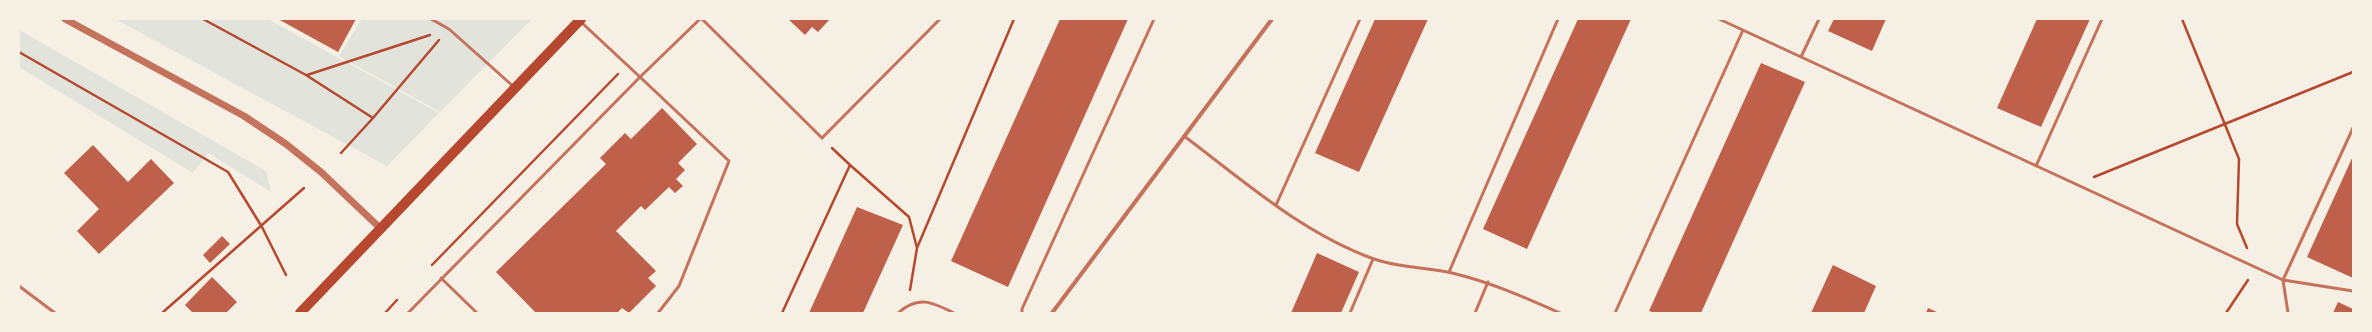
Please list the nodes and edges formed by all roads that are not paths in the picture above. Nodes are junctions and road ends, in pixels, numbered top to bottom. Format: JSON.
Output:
{"nodes":[{"id":1,"x":65,"y":19,"type":"edge"},
{"id":2,"x":432,"y":19,"type":"edge"},
{"id":3,"x":701,"y":19,"type":"edge"},
{"id":4,"x":940,"y":19,"type":"edge"},
{"id":5,"x":1154,"y":19,"type":"edge"},
{"id":6,"x":1272,"y":19,"type":"edge"},
{"id":7,"x":1360,"y":19,"type":"edge"},
{"id":8,"x":1558,"y":19,"type":"edge"},
{"id":9,"x":1719,"y":19,"type":"edge"},
{"id":10,"x":1819,"y":19,"type":"edge"},
{"id":11,"x":2102,"y":19,"type":"edge"},
{"id":12,"x":581,"y":20,"type":"edge"},
{"id":13,"x":1743,"y":30,"type":"junction"},
{"id":14,"x":1801,"y":57,"type":"junction"},
{"id":15,"x":640,"y":77,"type":"junction"},
{"id":16,"x":514,"y":87,"type":"junction"},
{"id":17,"x":2353,"y":128,"type":"edge"},
{"id":18,"x":1184,"y":136,"type":"junction"},
{"id":19,"x":2036,"y":166,"type":"junction"},
{"id":20,"x":1276,"y":205,"type":"junction"},
{"id":21,"x":380,"y":228,"type":"junction"},
{"id":22,"x":1373,"y":259,"type":"junction"},
{"id":23,"x":1450,"y":272,"type":"junction"},
{"id":24,"x":441,"y":278,"type":"junction"},
{"id":25,"x":2283,"y":280,"type":"junction"},
{"id":26,"x":1488,"y":282,"type":"junction"},
{"id":27,"x":19,"y":286,"type":"edge"},
{"id":28,"x":2353,"y":292,"type":"edge"},
{"id":29,"x":55,"y":313,"type":"edge"},
{"id":30,"x":300,"y":313,"type":"edge"},
{"id":31,"x":408,"y":313,"type":"edge"},
{"id":32,"x":477,"y":313,"type":"edge"},
{"id":33,"x":658,"y":313,"type":"edge"},
{"id":34,"x":898,"y":313,"type":"edge"},
{"id":35,"x":954,"y":313,"type":"edge"},
{"id":36,"x":1022,"y":313,"type":"edge"},
{"id":37,"x":1052,"y":313,"type":"edge"},
{"id":38,"x":1350,"y":313,"type":"edge"},
{"id":39,"x":1475,"y":313,"type":"edge"},
{"id":40,"x":1560,"y":313,"type":"edge"},
{"id":41,"x":1615,"y":313,"type":"edge"},
{"id":42,"x":2288,"y":313,"type":"edge"}],
"edges":[{"from":1,"to":21,"type":"street"},
{"from":2,"to":16,"type":"lane"},
{"from":3,"to":4,"type":"lane"},
{"from":3,"to":15,"type":"lane"},
{"from":5,"to":36,"type":"lane"},
{"from":6,"to":18,"type":"street"},
{"from":7,"to":20,"type":"lane"},
{"from":8,"to":23,"type":"lane"},
{"from":9,"to":13,"type":"lane"},
{"from":10,"to":14,"type":"lane"},
{"from":11,"to":19,"type":"lane"},
{"from":12,"to":15,"type":"lane"},
{"from":12,"to":16,"type":"main road"},
{"from":13,"to":14,"type":"lane"},
{"from":13,"to":41,"type":"lane"},
{"from":14,"to":19,"type":"lane"},
{"from":15,"to":24,"type":"lane"},
{"from":15,"to":33,"type":"lane"},
{"from":16,"to":21,"type":"main road"},
{"from":17,"to":25,"type":"lane"},
{"from":18,"to":20,"type":"lane"},
{"from":18,"to":37,"type":"street"},
{"from":19,"to":25,"type":"lane"},
{"from":20,"to":22,"type":"lane"},
{"from":21,"to":30,"type":"main road"},
{"from":22,"to":23,"type":"lane"},
{"from":22,"to":38,"type":"lane"},
{"from":23,"to":26,"type":"lane"},
{"from":24,"to":31,"type":"lane"},
{"from":24,"to":32,"type":"lane"},
{"from":25,"to":28,"type":"lane"},
{"from":25,"to":42,"type":"lane"},
{"from":26,"to":39,"type":"lane"},
{"from":26,"to":40,"type":"lane"},
{"from":27,"to":29,"type":"lane"},
{"from":34,"to":35,"type":"lane"}]}
